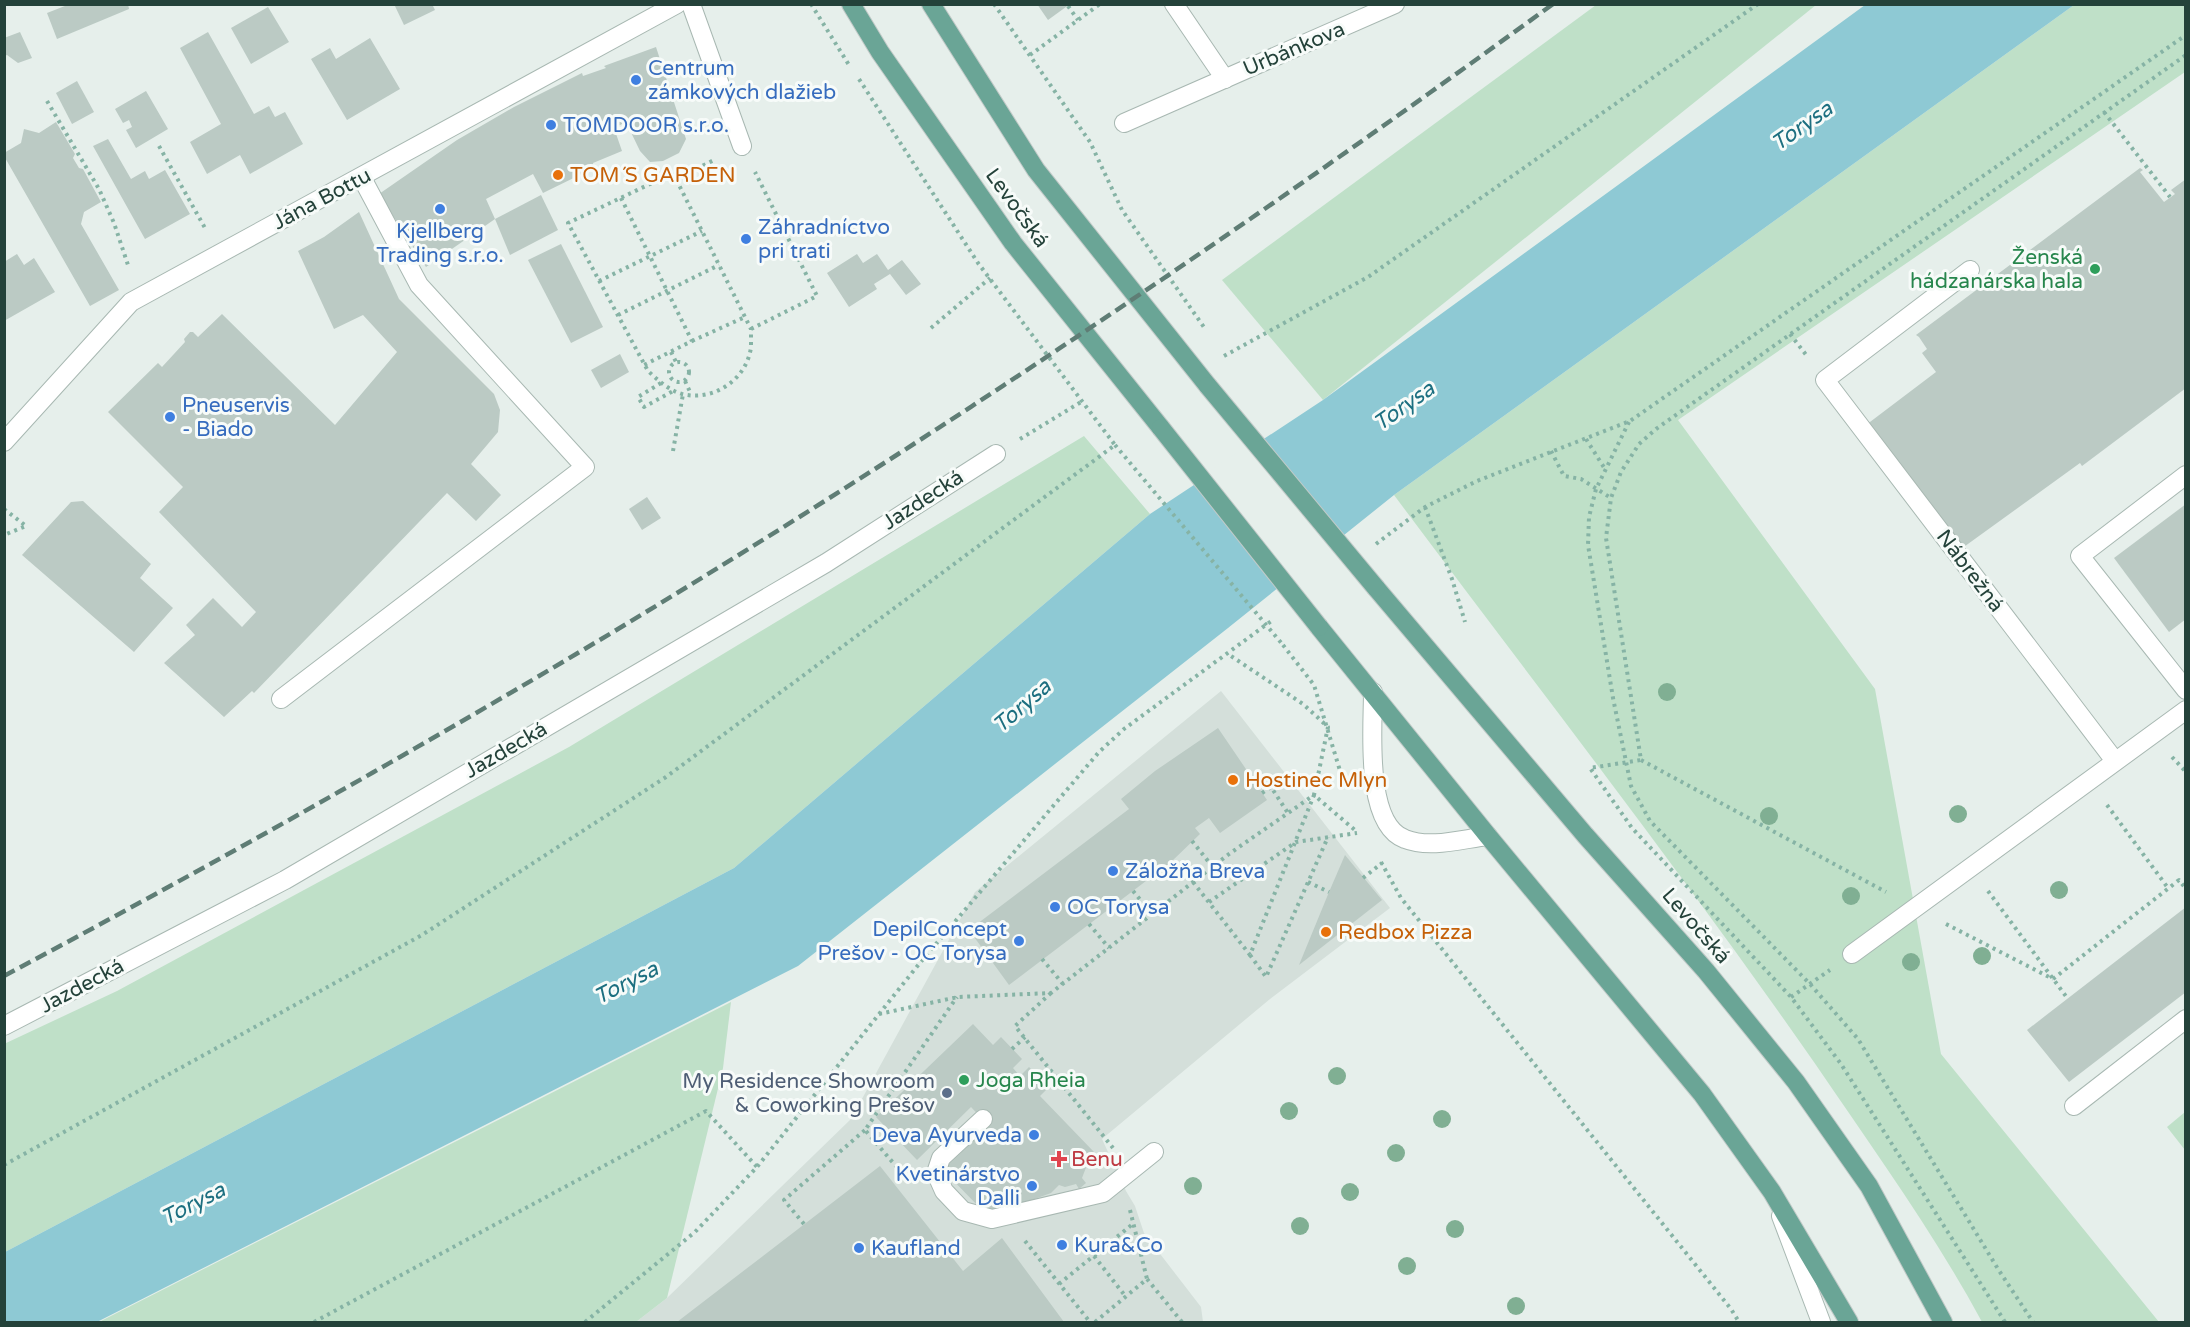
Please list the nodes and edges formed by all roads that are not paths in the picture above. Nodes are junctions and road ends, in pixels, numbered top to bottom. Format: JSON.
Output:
{"nodes":[{"id":1,"x":677,"y":4,"type":"edge"},
{"id":2,"x":691,"y":4,"type":"edge"},
{"id":3,"x":851,"y":4,"type":"edge"},
{"id":4,"x":930,"y":4,"type":"edge"},
{"id":5,"x":1174,"y":4,"type":"edge"},
{"id":6,"x":1395,"y":4,"type":"edge"},
{"id":7,"x":1225,"y":79,"type":"junction"},
{"id":8,"x":1124,"y":123,"type":"dead end"},
{"id":9,"x":742,"y":146,"type":"road end"},
{"id":10,"x":362,"y":178,"type":"junction"},
{"id":11,"x":1970,"y":270,"type":"dead end"},
{"id":12,"x":4,"y":442,"type":"edge"},
{"id":13,"x":996,"y":454,"type":"road end"},
{"id":14,"x":2186,"y":475,"type":"edge"},
{"id":15,"x":2186,"y":690,"type":"edge"},
{"id":16,"x":1373,"y":692,"type":"junction"},
{"id":17,"x":281,"y":699,"type":"dead end"},
{"id":18,"x":2186,"y":710,"type":"edge"},
{"id":19,"x":2115,"y":761,"type":"junction"},
{"id":20,"x":1488,"y":836,"type":"junction"},
{"id":21,"x":1852,"y":954,"type":"road end"},
{"id":22,"x":2186,"y":1019,"type":"edge"},
{"id":23,"x":4,"y":1026,"type":"edge"},
{"id":24,"x":2074,"y":1106,"type":"dead end"},
{"id":25,"x":983,"y":1119,"type":"dead end"},
{"id":26,"x":1154,"y":1152,"type":"dead end"},
{"id":27,"x":1772,"y":1192,"type":"junction"},
{"id":28,"x":1821,"y":1323,"type":"edge"},
{"id":29,"x":1849,"y":1323,"type":"edge"},
{"id":30,"x":1942,"y":1323,"type":"edge"}],
"edges":[{"from":1,"to":10,"type":"street","name":"Jána Bottu"},
{"from":2,"to":9,"type":"street"},
{"from":3,"to":16,"type":"main road","name":"Levočská","bridge":true},
{"from":4,"to":30,"type":"main road","name":"Levočská","bridge":true},
{"from":5,"to":7,"type":"street","name":"Urbánkova"},
{"from":6,"to":7,"type":"street","name":"Urbánkova"},
{"from":7,"to":8,"type":"street","name":"Urbánkova"},
{"from":10,"to":12,"type":"street","name":"Jána Bottu"},
{"from":10,"to":17,"type":"street"},
{"from":11,"to":19,"type":"street","name":"Nábrežná"},
{"from":13,"to":23,"type":"street","name":"Jazdecká"},
{"from":14,"to":15,"type":"street"},
{"from":16,"to":20,"type":"main road"},
{"from":16,"to":20,"type":"street"},
{"from":18,"to":19,"type":"street"},
{"from":19,"to":21,"type":"street"},
{"from":20,"to":27,"type":"main road"},
{"from":22,"to":24,"type":"street"},
{"from":25,"to":26,"type":"street"},
{"from":27,"to":28,"type":"street"},
{"from":27,"to":29,"type":"main road"}]}
